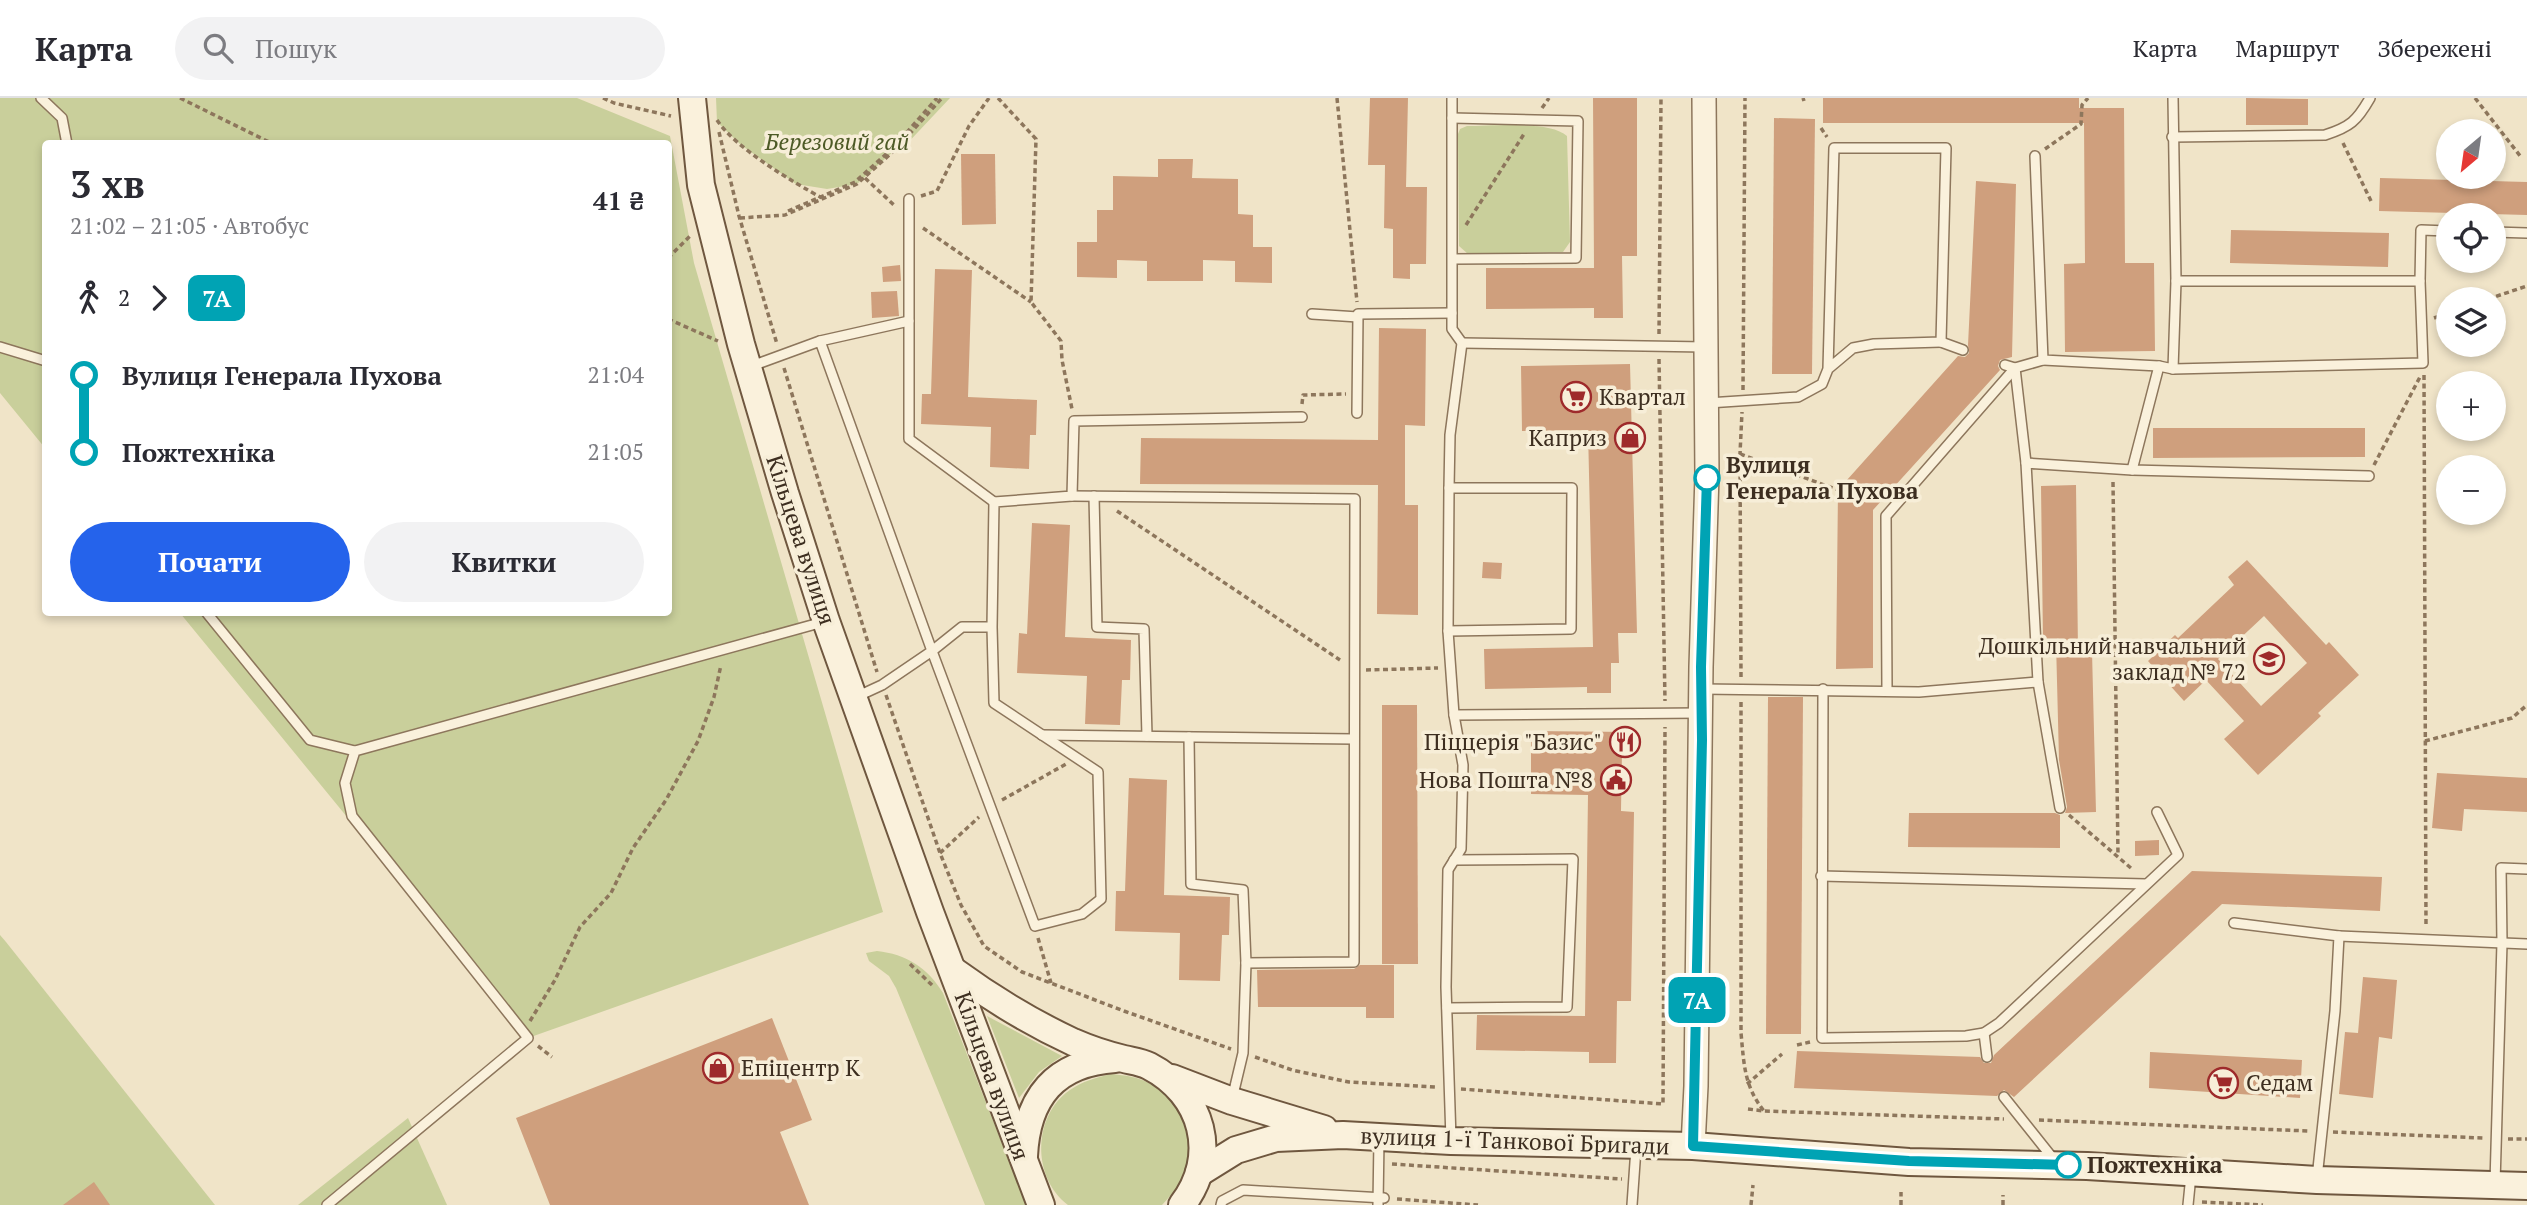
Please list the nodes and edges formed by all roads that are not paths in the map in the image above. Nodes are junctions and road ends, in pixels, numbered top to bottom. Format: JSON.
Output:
{"nodes":[{"id":1,"x":41,"y":98,"type":"edge"},
{"id":2,"x":1452,"y":98,"type":"edge"},
{"id":3,"x":1704,"y":98,"type":"edge"},
{"id":4,"x":2173,"y":98,"type":"edge"},
{"id":5,"x":2370,"y":98,"type":"edge"},
{"id":6,"x":705,"y":113,"type":"edge"},
{"id":7,"x":1452,"y":118,"type":"junction"},
{"id":8,"x":2172,"y":137,"type":"junction"},
{"id":9,"x":66,"y":140,"type":"edge"},
{"id":10,"x":2035,"y":156,"type":"road end"},
{"id":11,"x":909,"y":199,"type":"road end"},
{"id":12,"x":2436,"y":231,"type":"edge"},
{"id":13,"x":2506,"y":232,"type":"edge"},
{"id":14,"x":2527,"y":233,"type":"edge"},
{"id":15,"x":1453,"y":259,"type":"junction"},
{"id":16,"x":2176,"y":281,"type":"junction"},
{"id":17,"x":2420,"y":281,"type":"junction"},
{"id":18,"x":1452,"y":313,"type":"junction"},
{"id":19,"x":1312,"y":314,"type":"dead end"},
{"id":20,"x":1358,"y":316,"type":"junction"},
{"id":21,"x":909,"y":321,"type":"junction"},
{"id":22,"x":820,"y":341,"type":"junction"},
{"id":23,"x":1941,"y":342,"type":"junction"},
{"id":24,"x":1462,"y":344,"type":"junction"},
{"id":25,"x":0,"y":347,"type":"edge"},
{"id":26,"x":1707,"y":347,"type":"junction"},
{"id":27,"x":1963,"y":350,"type":"dead end"},
{"id":28,"x":745,"y":355,"type":"junction"},
{"id":29,"x":42,"y":360,"type":"edge"},
{"id":30,"x":2043,"y":360,"type":"junction"},
{"id":31,"x":2159,"y":366,"type":"junction"},
{"id":32,"x":2010,"y":367,"type":"junction"},
{"id":33,"x":1828,"y":369,"type":"junction"},
{"id":34,"x":2174,"y":369,"type":"junction"},
{"id":35,"x":1708,"y":403,"type":"junction"},
{"id":36,"x":1357,"y":413,"type":"dead end"},
{"id":37,"x":1302,"y":417,"type":"dead end"},
{"id":38,"x":2026,"y":463,"type":"junction"},
{"id":39,"x":2132,"y":470,"type":"junction"},
{"id":40,"x":2369,"y":476,"type":"road end"},
{"id":41,"x":1449,"y":488,"type":"junction"},
{"id":42,"x":1072,"y":496,"type":"junction"},
{"id":43,"x":1094,"y":496,"type":"junction"},
{"id":44,"x":994,"y":502,"type":"junction"},
{"id":45,"x":209,"y":616,"type":"edge"},
{"id":46,"x":826,"y":621,"type":"junction"},
{"id":47,"x":992,"y":627,"type":"junction"},
{"id":48,"x":1448,"y":631,"type":"junction"},
{"id":49,"x":932,"y":651,"type":"junction"},
{"id":50,"x":2038,"y":682,"type":"junction"},
{"id":51,"x":1702,"y":689,"type":"junction"},
{"id":52,"x":1823,"y":689,"type":"junction"},
{"id":53,"x":1887,"y":691,"type":"junction"},
{"id":54,"x":855,"y":697,"type":"junction"},
{"id":55,"x":1702,"y":713,"type":"junction"},
{"id":56,"x":1454,"y":715,"type":"junction"},
{"id":57,"x":1042,"y":735,"type":"junction"},
{"id":58,"x":1146,"y":736,"type":"junction"},
{"id":59,"x":1189,"y":737,"type":"junction"},
{"id":60,"x":1354,"y":739,"type":"junction"},
{"id":61,"x":355,"y":751,"type":"junction"},
{"id":62,"x":2063,"y":810,"type":"road end"},
{"id":63,"x":2157,"y":812,"type":"dead end"},
{"id":64,"x":1454,"y":860,"type":"junction"},
{"id":65,"x":2527,"y":869,"type":"edge"},
{"id":66,"x":1821,"y":876,"type":"junction"},
{"id":67,"x":2146,"y":884,"type":"junction"},
{"id":68,"x":2234,"y":923,"type":"dead end"},
{"id":69,"x":2339,"y":936,"type":"junction"},
{"id":70,"x":2502,"y":943,"type":"junction"},
{"id":71,"x":2527,"y":944,"type":"edge"},
{"id":72,"x":1246,"y":963,"type":"junction"},
{"id":73,"x":954,"y":971,"type":"junction"},
{"id":74,"x":1447,"y":1007,"type":"junction"},
{"id":75,"x":1984,"y":1033,"type":"junction"},
{"id":76,"x":1987,"y":1057,"type":"dead end"},
{"id":77,"x":1121,"y":1058,"type":"junction"},
{"id":78,"x":1168,"y":1077,"type":"junction"},
{"id":79,"x":2004,"y":1097,"type":"dead end"},
{"id":80,"x":1232,"y":1101,"type":"junction"},
{"id":81,"x":1343,"y":1135,"type":"junction"},
{"id":82,"x":1451,"y":1140,"type":"junction"},
{"id":83,"x":1693,"y":1146,"type":"junction"},
{"id":84,"x":1636,"y":1147,"type":"junction"},
{"id":85,"x":1378,"y":1150,"type":"junction"},
{"id":86,"x":2058,"y":1165,"type":"junction"},
{"id":87,"x":2192,"y":1172,"type":"junction"},
{"id":88,"x":1199,"y":1173,"type":"junction"},
{"id":89,"x":2317,"y":1180,"type":"junction"},
{"id":90,"x":2495,"y":1185,"type":"junction"},
{"id":91,"x":2527,"y":1186,"type":"edge"},
{"id":92,"x":1039,"y":1197,"type":"edge"},
{"id":93,"x":1380,"y":1200,"type":"edge"},
{"id":94,"x":2189,"y":1203,"type":"edge"},
{"id":95,"x":327,"y":1205,"type":"edge"},
{"id":96,"x":1182,"y":1205,"type":"edge"},
{"id":97,"x":1221,"y":1205,"type":"edge"},
{"id":98,"x":1632,"y":1205,"type":"edge"}],
"edges":[{"from":1,"to":9,"type":"lane"},
{"from":2,"to":7,"type":"lane"},
{"from":3,"to":26,"type":"street"},
{"from":4,"to":8,"type":"lane"},
{"from":5,"to":8,"type":"lane"},
{"from":6,"to":28,"type":"main road","name":"Кільцева вулиця"},
{"from":7,"to":15,"type":"lane"},
{"from":7,"to":15,"type":"lane"},
{"from":8,"to":16,"type":"lane"},
{"from":10,"to":30,"type":"lane"},
{"from":11,"to":21,"type":"lane"},
{"from":12,"to":17,"type":"lane"},
{"from":13,"to":14,"type":"lane"},
{"from":15,"to":18,"type":"lane"},
{"from":16,"to":17,"type":"lane"},
{"from":16,"to":34,"type":"lane"},
{"from":17,"to":34,"type":"lane"},
{"from":18,"to":20,"type":"lane"},
{"from":18,"to":24,"type":"lane"},
{"from":19,"to":20,"type":"lane"},
{"from":20,"to":36,"type":"lane"},
{"from":21,"to":22,"type":"lane"},
{"from":21,"to":44,"type":"lane"},
{"from":22,"to":28,"type":"lane"},
{"from":22,"to":49,"type":"lane"},
{"from":23,"to":27,"type":"lane"},
{"from":23,"to":33,"type":"lane"},
{"from":23,"to":33,"type":"lane"},
{"from":24,"to":26,"type":"lane"},
{"from":24,"to":41,"type":"lane"},
{"from":25,"to":29,"type":"lane"},
{"from":26,"to":35,"type":"street"},
{"from":28,"to":46,"type":"main road","name":"Кільцева вулиця"},
{"from":30,"to":31,"type":"lane"},
{"from":30,"to":32,"type":"lane"},
{"from":31,"to":34,"type":"lane"},
{"from":31,"to":39,"type":"lane"},
{"from":32,"to":38,"type":"lane"},
{"from":32,"to":53,"type":"lane"},
{"from":33,"to":35,"type":"lane"},
{"from":35,"to":51,"type":"street"},
{"from":37,"to":42,"type":"lane"},
{"from":38,"to":39,"type":"lane"},
{"from":38,"to":50,"type":"lane"},
{"from":39,"to":40,"type":"lane"},
{"from":41,"to":48,"type":"lane"},
{"from":41,"to":48,"type":"lane"},
{"from":42,"to":43,"type":"lane"},
{"from":42,"to":44,"type":"lane"},
{"from":43,"to":58,"type":"lane"},
{"from":43,"to":60,"type":"lane"},
{"from":44,"to":47,"type":"lane"},
{"from":45,"to":61,"type":"lane"},
{"from":46,"to":54,"type":"main road","name":"Кільцева вулиця"},
{"from":46,"to":61,"type":"lane"},
{"from":47,"to":49,"type":"lane"},
{"from":47,"to":57,"type":"lane"},
{"from":48,"to":56,"type":"lane"},
{"from":49,"to":54,"type":"lane"},
{"from":49,"to":57,"type":"lane"},
{"from":50,"to":53,"type":"lane"},
{"from":50,"to":62,"type":"lane"},
{"from":51,"to":52,"type":"lane"},
{"from":51,"to":55,"type":"street"},
{"from":52,"to":53,"type":"lane"},
{"from":52,"to":66,"type":"lane"},
{"from":54,"to":73,"type":"main road","name":"Кільцева вулиця"},
{"from":55,"to":56,"type":"lane"},
{"from":55,"to":83,"type":"street"},
{"from":56,"to":64,"type":"lane"},
{"from":57,"to":58,"type":"lane"},
{"from":58,"to":59,"type":"lane"},
{"from":59,"to":60,"type":"lane"},
{"from":59,"to":72,"type":"lane"},
{"from":60,"to":72,"type":"lane"},
{"from":61,"to":95,"type":"lane"},
{"from":63,"to":67,"type":"lane"},
{"from":64,"to":74,"type":"lane"},
{"from":64,"to":74,"type":"lane"},
{"from":65,"to":70,"type":"lane"},
{"from":66,"to":67,"type":"lane"},
{"from":66,"to":75,"type":"lane"},
{"from":67,"to":75,"type":"lane"},
{"from":68,"to":69,"type":"lane"},
{"from":69,"to":70,"type":"lane"},
{"from":69,"to":89,"type":"lane"},
{"from":70,"to":71,"type":"lane"},
{"from":70,"to":90,"type":"lane"},
{"from":72,"to":80,"type":"lane"},
{"from":73,"to":77,"type":"main road","name":"Кільцева вулиця"},
{"from":73,"to":92,"type":"main road","name":"Кільцева вулиця"},
{"from":74,"to":82,"type":"lane"},
{"from":75,"to":76,"type":"lane"},
{"from":77,"to":78,"type":"main road","name":"Кільцева вулиця"},
{"from":77,"to":92,"type":"main road","name":"Кільцева вулиця"},
{"from":78,"to":80,"type":"main road","name":"вулиця 1-ї Танкової Бригади"},
{"from":78,"to":88,"type":"main road","name":"Кільцева вулиця"},
{"from":79,"to":86,"type":"lane"},
{"from":80,"to":81,"type":"main road","name":"вулиця 1-ї Танкової Бригади"},
{"from":81,"to":85,"type":"main road","name":"вулиця 1-ї Танкової Бригади"},
{"from":81,"to":88,"type":"main road","name":"вулиця 1-ї Танкової Бригади"},
{"from":82,"to":84,"type":"main road","name":"вулиця 1-ї Танкової Бригади"},
{"from":82,"to":85,"type":"main road","name":"вулиця 1-ї Танкової Бригади"},
{"from":83,"to":84,"type":"main road","name":"вулиця 1-ї Танкової Бригади"},
{"from":83,"to":86,"type":"main road","name":"вулиця 1-ї Танкової Бригади"},
{"from":84,"to":98,"type":"lane"},
{"from":85,"to":93,"type":"lane"},
{"from":86,"to":87,"type":"main road","name":"вулиця 1-ї Танкової Бригади"},
{"from":87,"to":89,"type":"main road","name":"вулиця 1-ї Танкової Бригади"},
{"from":87,"to":94,"type":"lane"},
{"from":88,"to":96,"type":"main road","name":"Кільцева вулиця"},
{"from":89,"to":90,"type":"main road","name":"вулиця 1-ї Танкової Бригади"},
{"from":90,"to":91,"type":"main road","name":"вулиця 1-ї Танкової Бригади"},
{"from":93,"to":97,"type":"lane"}]}
